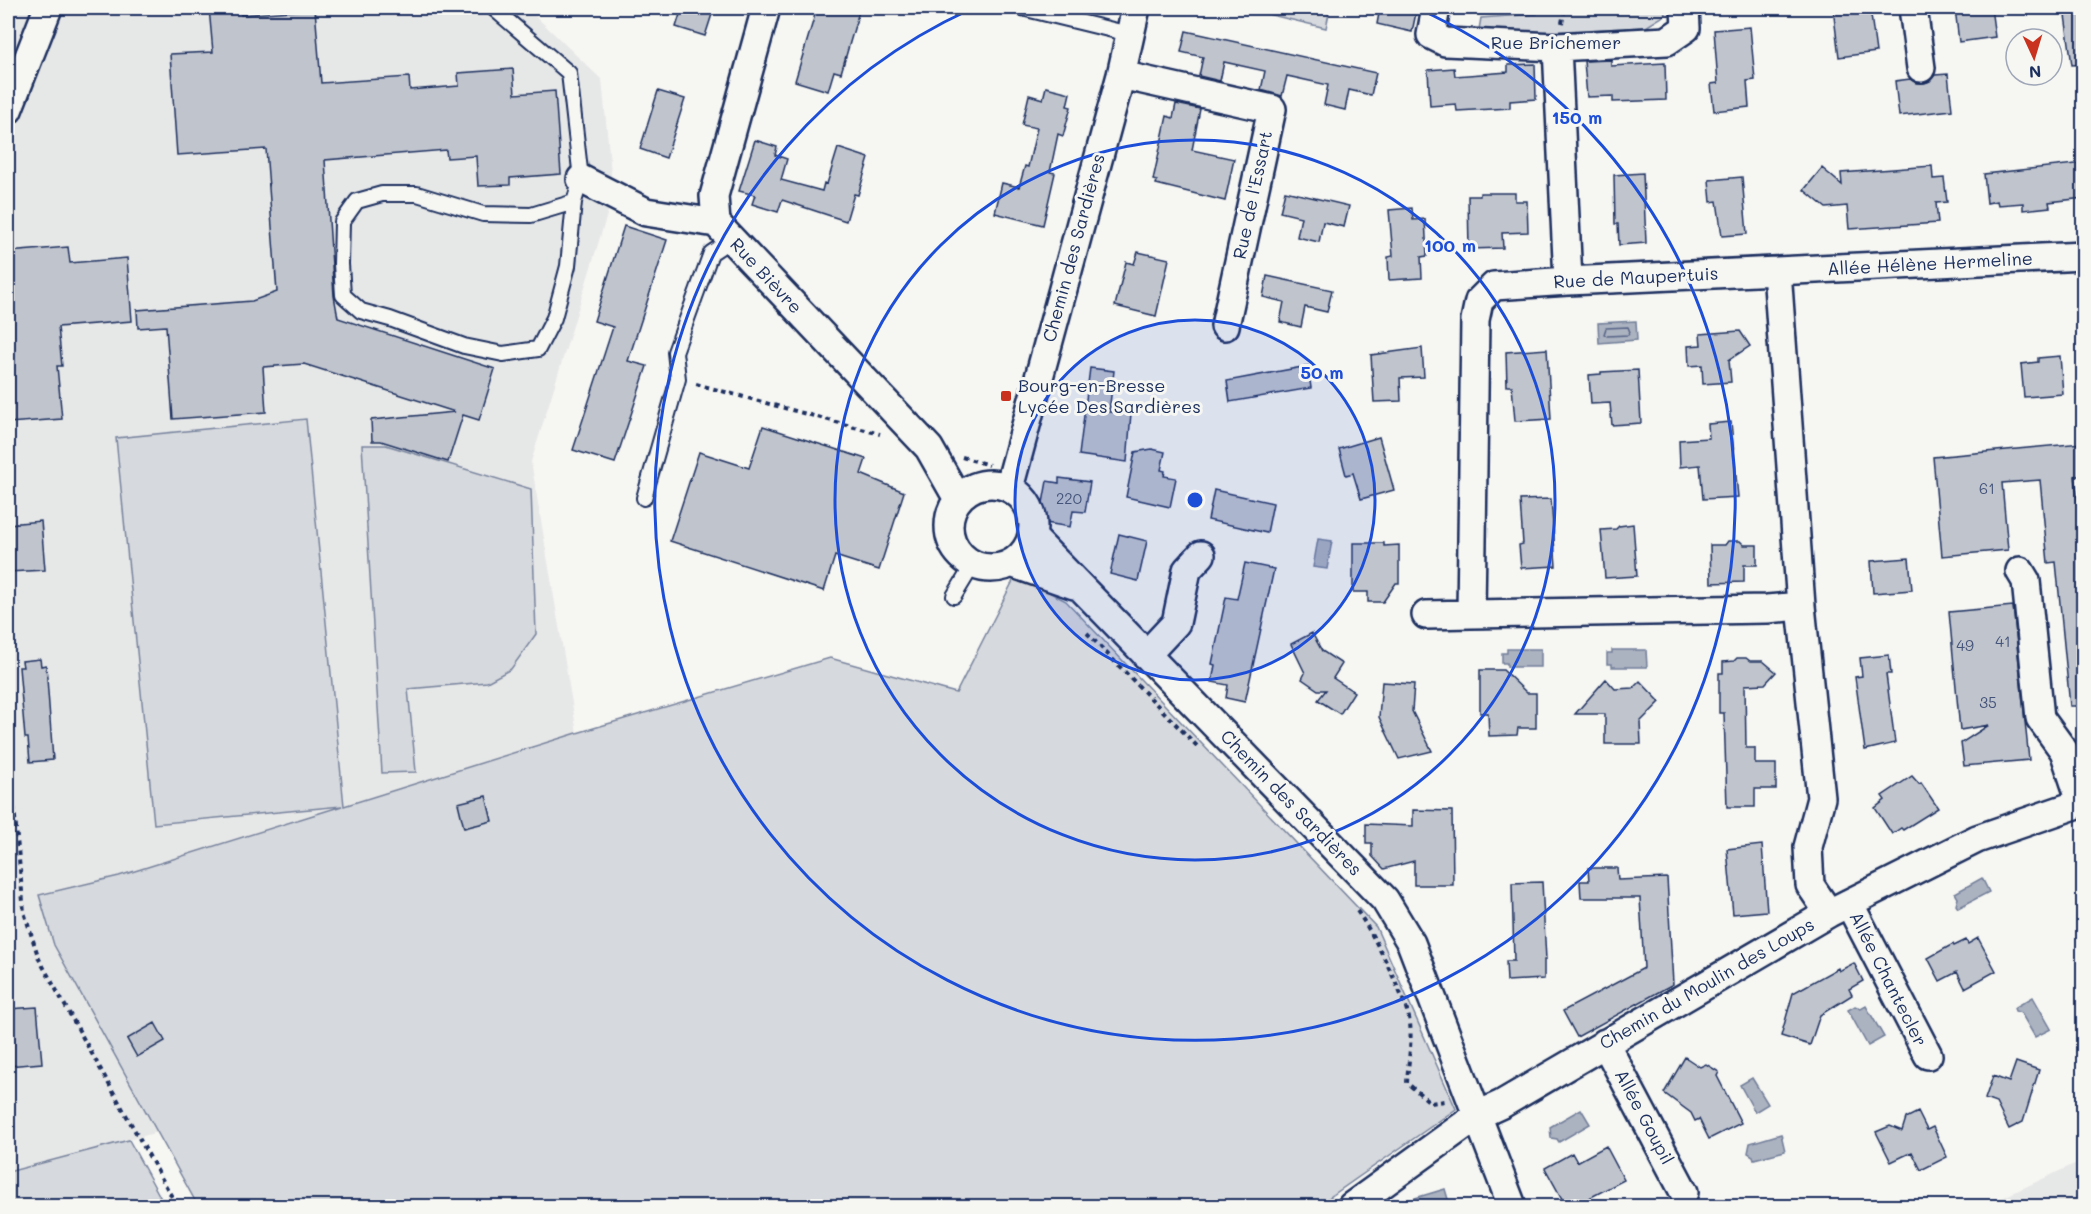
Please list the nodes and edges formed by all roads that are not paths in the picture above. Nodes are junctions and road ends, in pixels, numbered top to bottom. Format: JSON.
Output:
{"nodes":[{"id":1,"x":48,"y":8,"type":"edge"},
{"id":2,"x":493,"y":8,"type":"edge"},
{"id":3,"x":766,"y":8,"type":"edge"},
{"id":4,"x":1022,"y":8,"type":"edge"},
{"id":5,"x":1136,"y":8,"type":"edge"},
{"id":6,"x":1437,"y":8,"type":"edge"},
{"id":7,"x":1685,"y":8,"type":"edge"},
{"id":8,"x":1913,"y":8,"type":"edge"},
{"id":9,"x":1129,"y":34,"type":"junction"},
{"id":10,"x":1557,"y":47,"type":"junction"},
{"id":11,"x":1921,"y":68,"type":"dead end"},
{"id":12,"x":1120,"y":75,"type":"junction"},
{"id":13,"x":8,"y":110,"type":"edge"},
{"id":14,"x":578,"y":190,"type":"junction"},
{"id":15,"x":724,"y":231,"type":"junction"},
{"id":16,"x":2084,"y":255,"type":"edge"},
{"id":17,"x":1777,"y":271,"type":"junction"},
{"id":18,"x":1568,"y":281,"type":"junction"},
{"id":19,"x":1225,"y":326,"type":"dead end"},
{"id":20,"x":1011,"y":480,"type":"junction"},
{"id":21,"x":644,"y":498,"type":"dead end"},
{"id":22,"x":958,"y":499,"type":"junction"},
{"id":23,"x":1032,"y":537,"type":"junction"},
{"id":24,"x":1201,"y":555,"type":"dead end"},
{"id":25,"x":974,"y":563,"type":"junction"},
{"id":26,"x":1011,"y":563,"type":"junction"},
{"id":27,"x":2020,"y":571,"type":"dead end"},
{"id":28,"x":1081,"y":588,"type":"junction"},
{"id":29,"x":954,"y":596,"type":"dead end"},
{"id":30,"x":1801,"y":606,"type":"junction"},
{"id":31,"x":1471,"y":614,"type":"junction"},
{"id":32,"x":1426,"y":615,"type":"dead end"},
{"id":33,"x":1146,"y":656,"type":"junction"},
{"id":34,"x":2082,"y":802,"type":"edge"},
{"id":35,"x":1839,"y":908,"type":"junction"},
{"id":36,"x":1605,"y":1043,"type":"junction"},
{"id":37,"x":1928,"y":1055,"type":"dead end"},
{"id":38,"x":1475,"y":1107,"type":"junction"},
{"id":39,"x":1684,"y":1192,"type":"dead end"},
{"id":40,"x":1352,"y":1206,"type":"edge"},
{"id":41,"x":1512,"y":1206,"type":"edge"}],
"edges":[{"from":1,"to":13,"type":"street"},
{"from":2,"to":14,"type":"lane"},
{"from":3,"to":15,"type":"street","name":"Rue Bièvre"},
{"from":4,"to":9,"type":"lane"},
{"from":5,"to":9,"type":"street","name":"Chemin des Sardières"},
{"from":6,"to":10,"type":"street","name":"Rue Brichemer"},
{"from":7,"to":10,"type":"street","name":"Rue Brichemer"},
{"from":8,"to":11,"type":"street"},
{"from":9,"to":12,"type":"street","name":"Chemin des Sardières"},
{"from":10,"to":18,"type":"street"},
{"from":12,"to":19,"type":"street","name":"Rue de l'Essart"},
{"from":12,"to":20,"type":"street","name":"Chemin des Sardières"},
{"from":14,"to":14,"type":"lane"},
{"from":14,"to":15,"type":"street"},
{"from":15,"to":21,"type":"lane"},
{"from":15,"to":22,"type":"street","name":"Rue Bièvre"},
{"from":16,"to":17,"type":"street","name":"Allée Hélène Hermeline"},
{"from":17,"to":18,"type":"street","name":"Rue de Maupertuis"},
{"from":17,"to":30,"type":"street"},
{"from":18,"to":31,"type":"street","name":"Rue de Maupertuis"},
{"from":20,"to":22,"type":"street"},
{"from":20,"to":23,"type":"street"},
{"from":22,"to":25,"type":"street"},
{"from":23,"to":26,"type":"street"},
{"from":23,"to":28,"type":"street","name":"Chemin des Sardières"},
{"from":24,"to":33,"type":"street"},
{"from":25,"to":26,"type":"street"},
{"from":25,"to":29,"type":"lane"},
{"from":26,"to":28,"type":"street"},
{"from":27,"to":34,"type":"street"},
{"from":28,"to":33,"type":"street","name":"Chemin des Sardières"},
{"from":30,"to":31,"type":"street"},
{"from":30,"to":35,"type":"street"},
{"from":31,"to":32,"type":"street"},
{"from":33,"to":38,"type":"street","name":"Chemin des Sardières"},
{"from":34,"to":35,"type":"street","name":"Chemin du Moulin des Loups"},
{"from":35,"to":36,"type":"street","name":"Chemin du Moulin des Loups"},
{"from":35,"to":37,"type":"street","name":"Allée Chantecler"},
{"from":36,"to":38,"type":"street","name":"Chemin du Moulin des Loups"},
{"from":36,"to":39,"type":"street","name":"Allée Goupil"},
{"from":38,"to":40,"type":"street","name":"Chemin du Moulin des Loups"},
{"from":38,"to":41,"type":"street","name":"Chemin des Sardières"}]}
